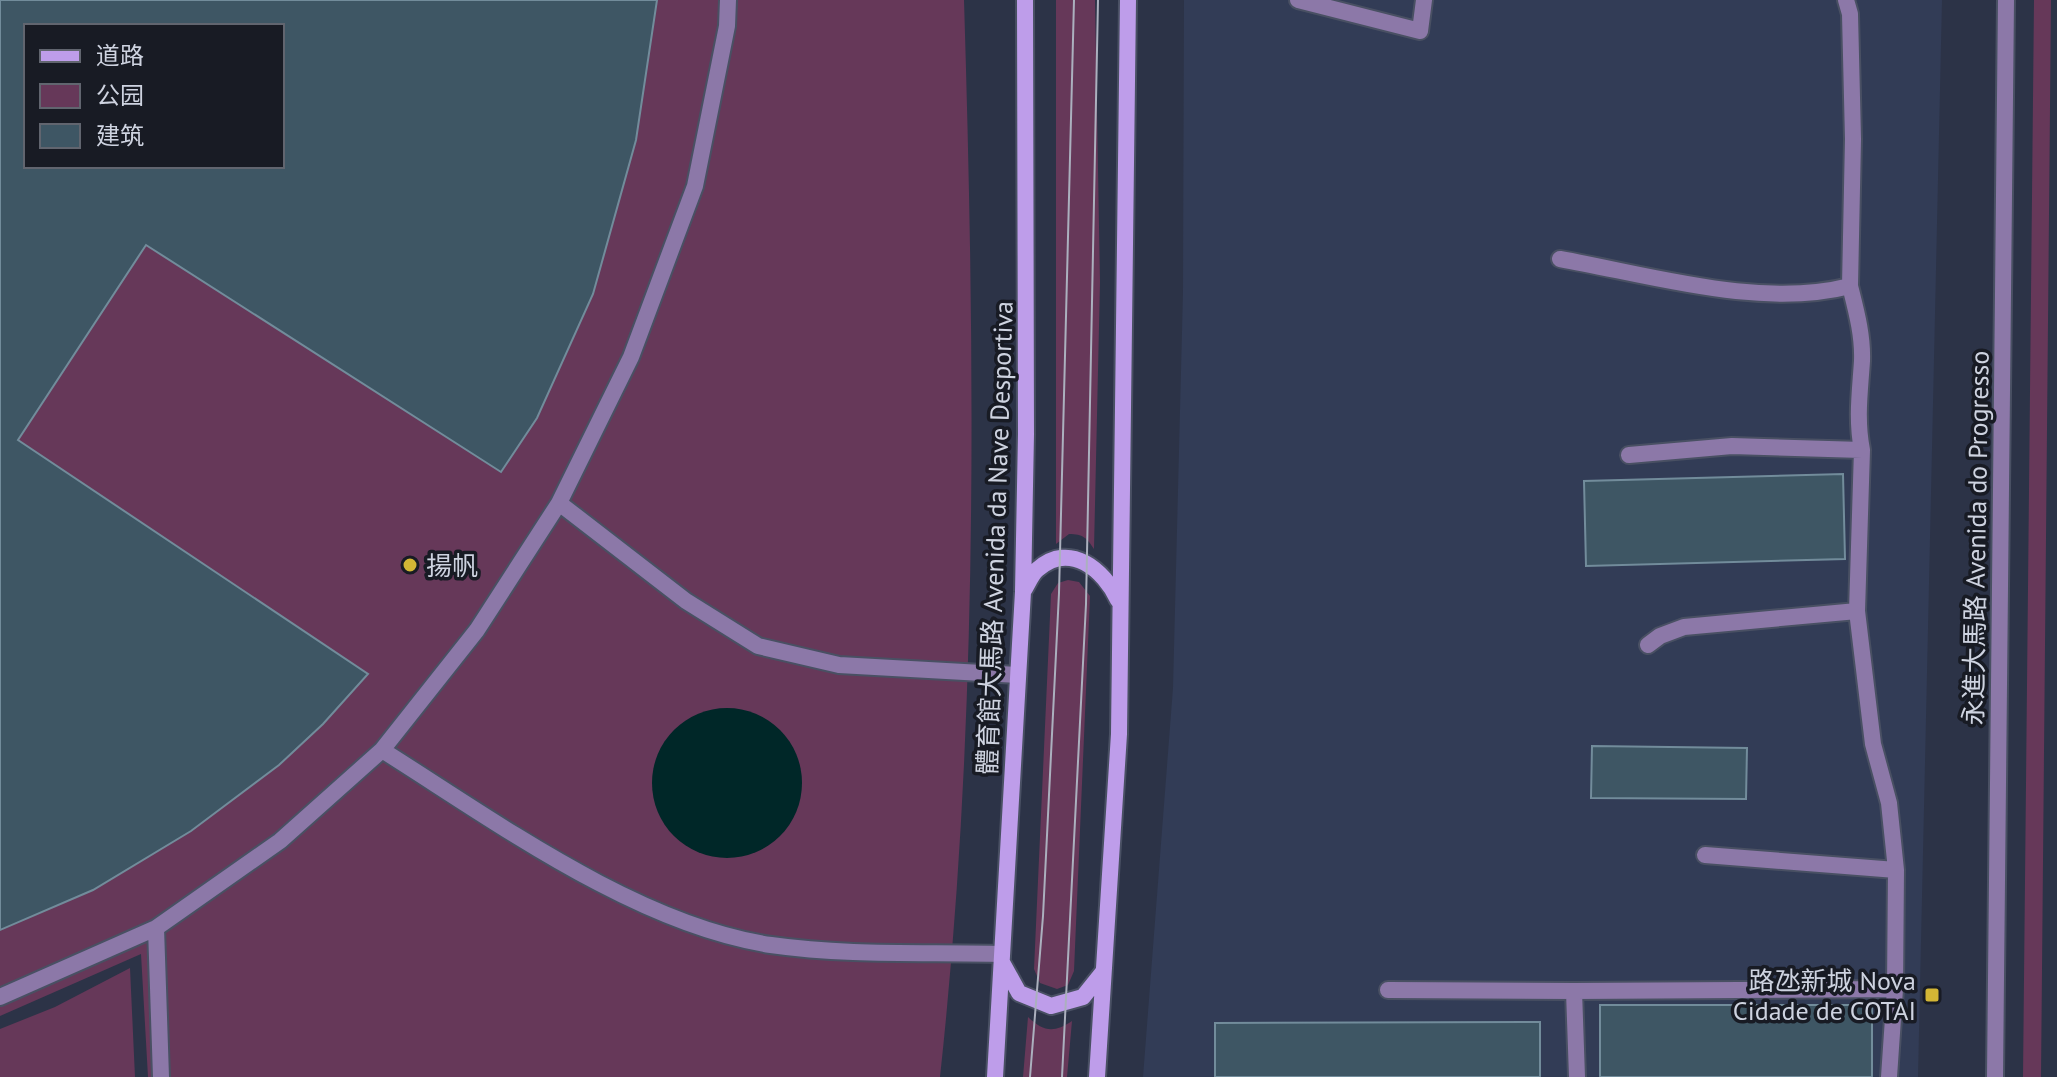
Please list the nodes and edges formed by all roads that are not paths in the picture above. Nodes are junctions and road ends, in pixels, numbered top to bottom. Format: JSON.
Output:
{"nodes":[{"id":1,"x":728,"y":0,"type":"edge"},
{"id":2,"x":1025,"y":0,"type":"edge"},
{"id":3,"x":1128,"y":0,"type":"edge"},
{"id":4,"x":1298,"y":0,"type":"edge"},
{"id":5,"x":1424,"y":0,"type":"edge"},
{"id":6,"x":1846,"y":0,"type":"edge"},
{"id":7,"x":2006,"y":0,"type":"edge"},
{"id":8,"x":1560,"y":259,"type":"dead end"},
{"id":9,"x":1850,"y":286,"type":"junction"},
{"id":10,"x":1862,"y":450,"type":"junction"},
{"id":11,"x":1629,"y":455,"type":"dead end"},
{"id":12,"x":559,"y":503,"type":"junction"},
{"id":13,"x":1023,"y":592,"type":"junction"},
{"id":14,"x":1121,"y":606,"type":"junction"},
{"id":15,"x":1857,"y":611,"type":"junction"},
{"id":16,"x":1648,"y":645,"type":"dead end"},
{"id":17,"x":1018,"y":675,"type":"junction"},
{"id":18,"x":382,"y":750,"type":"junction"},
{"id":19,"x":1705,"y":855,"type":"dead end"},
{"id":20,"x":1896,"y":870,"type":"junction"},
{"id":21,"x":156,"y":928,"type":"junction"},
{"id":22,"x":1002,"y":959,"type":"junction"},
{"id":23,"x":1104,"y":970,"type":"junction"},
{"id":24,"x":1895,"y":989,"type":"junction"},
{"id":25,"x":1388,"y":990,"type":"dead end"},
{"id":26,"x":1574,"y":991,"type":"junction"},
{"id":27,"x":0,"y":997,"type":"edge"},
{"id":28,"x":161,"y":1077,"type":"edge"},
{"id":29,"x":995,"y":1077,"type":"edge"},
{"id":30,"x":1097,"y":1077,"type":"edge"},
{"id":31,"x":1577,"y":1077,"type":"edge"},
{"id":32,"x":1889,"y":1077,"type":"edge"},
{"id":33,"x":1995,"y":1077,"type":"edge"}],
"edges":[{"from":1,"to":12,"type":"street"},
{"from":2,"to":13,"type":"main road","name":"體育館大馬路 Avenida da Nave Desportiva"},
{"from":3,"to":14,"type":"main road"},
{"from":4,"to":5,"type":"street"},
{"from":6,"to":9,"type":"street"},
{"from":7,"to":33,"type":"street","name":"永進大馬路 Avenida do Progresso"},
{"from":8,"to":9,"type":"street"},
{"from":9,"to":10,"type":"street"},
{"from":10,"to":11,"type":"street"},
{"from":10,"to":15,"type":"street"},
{"from":12,"to":17,"type":"street"},
{"from":12,"to":18,"type":"street"},
{"from":13,"to":14,"type":"main road"},
{"from":13,"to":17,"type":"main road","name":"體育館大馬路 Avenida da Nave Desportiva"},
{"from":14,"to":23,"type":"main road"},
{"from":15,"to":16,"type":"street"},
{"from":15,"to":20,"type":"street"},
{"from":17,"to":22,"type":"main road","name":"體育館大馬路 Avenida da Nave Desportiva"},
{"from":18,"to":21,"type":"street"},
{"from":18,"to":22,"type":"street"},
{"from":19,"to":20,"type":"street"},
{"from":20,"to":24,"type":"street"},
{"from":21,"to":27,"type":"street"},
{"from":21,"to":28,"type":"street"},
{"from":22,"to":23,"type":"main road"},
{"from":22,"to":29,"type":"main road","name":"體育館大馬路 Avenida da Nave Desportiva"},
{"from":23,"to":30,"type":"main road"},
{"from":24,"to":26,"type":"street"},
{"from":24,"to":32,"type":"street"},
{"from":25,"to":26,"type":"street"},
{"from":26,"to":31,"type":"street"}]}
